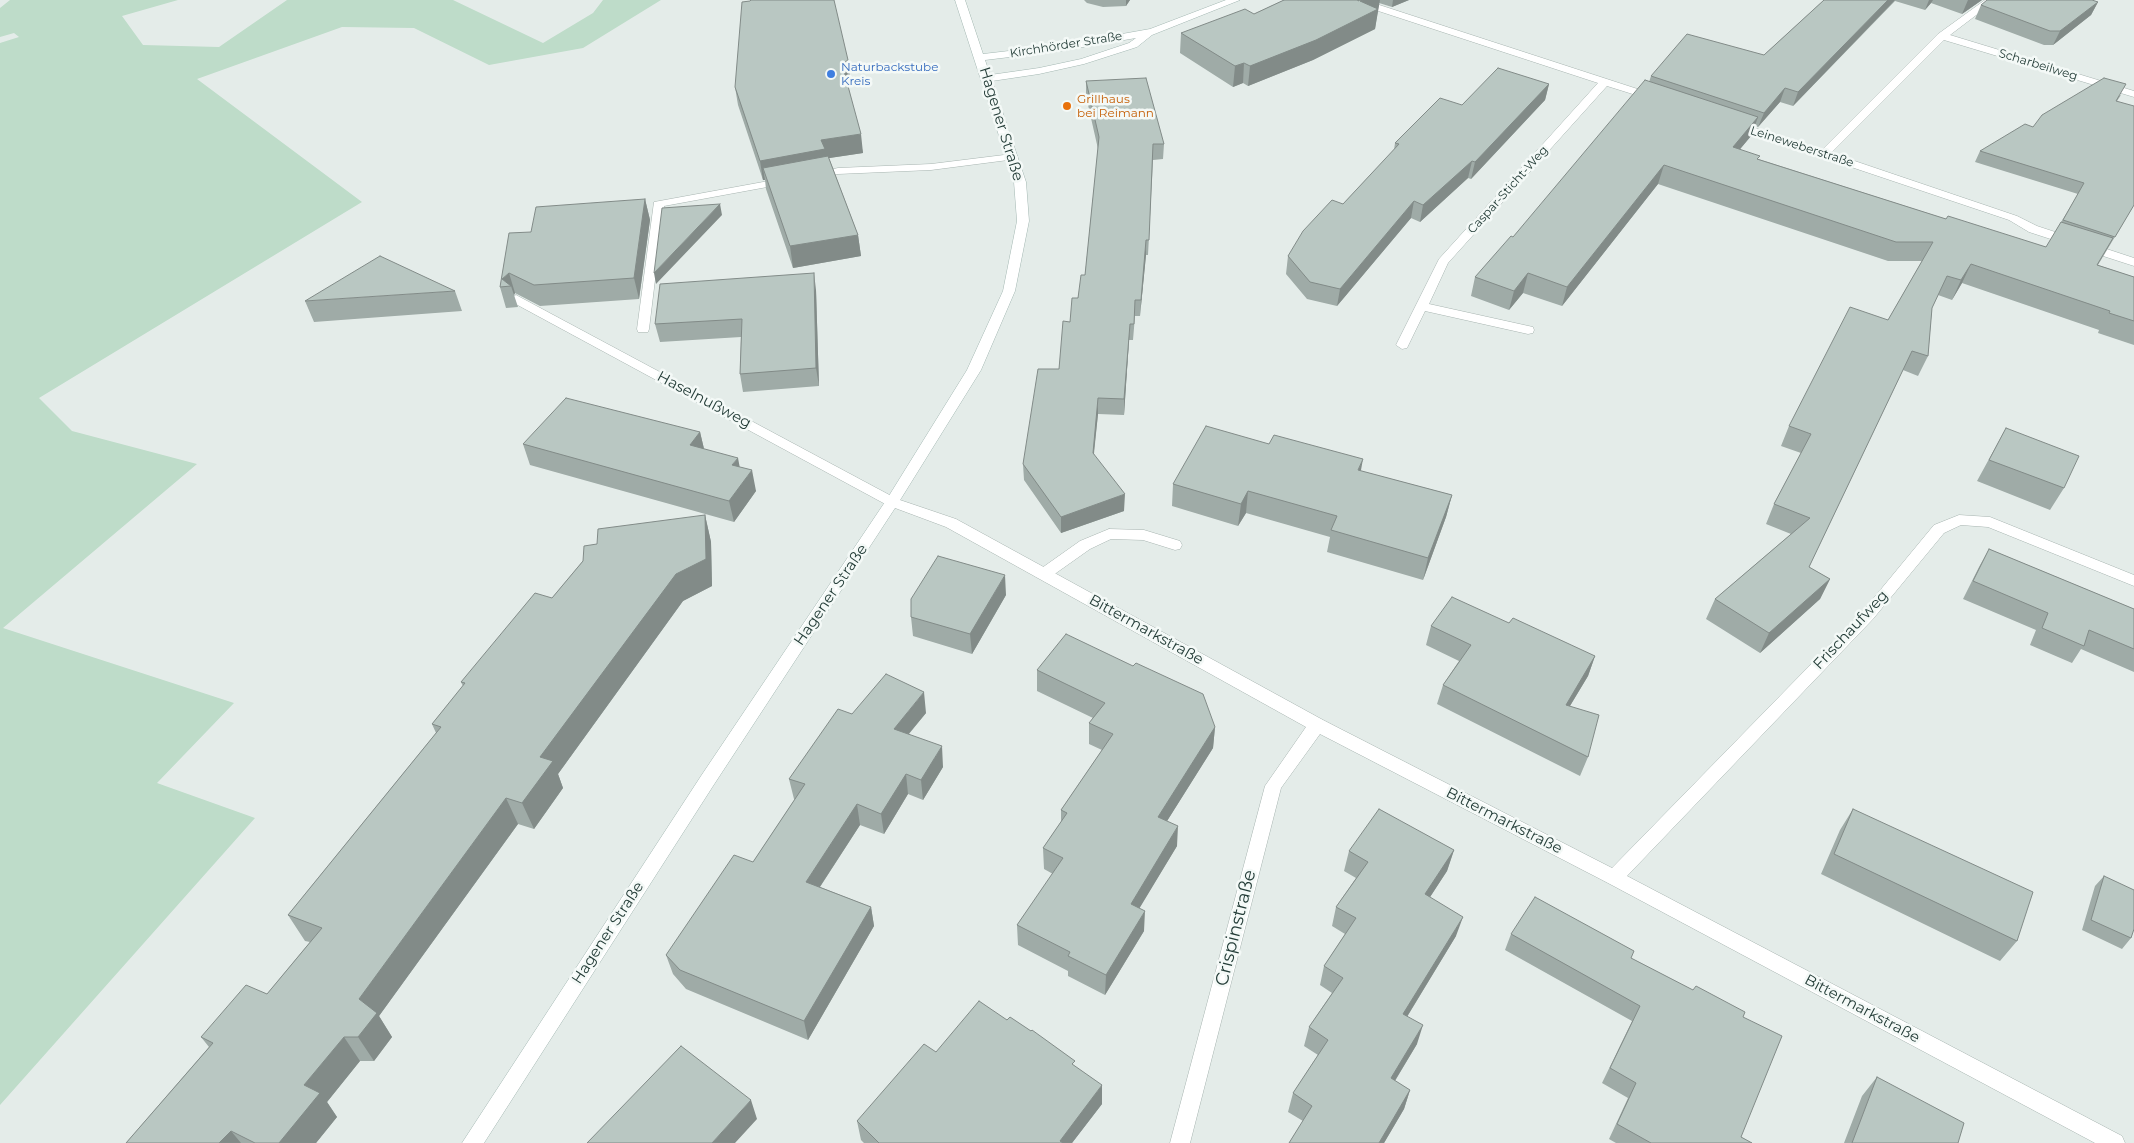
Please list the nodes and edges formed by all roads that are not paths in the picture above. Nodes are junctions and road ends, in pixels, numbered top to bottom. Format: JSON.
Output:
{"nodes":[{"id":1,"x":960,"y":0,"type":"edge"},
{"id":2,"x":1235,"y":0,"type":"edge"},
{"id":3,"x":1354,"y":0,"type":"edge"},
{"id":4,"x":1990,"y":0,"type":"edge"},
{"id":5,"x":1152,"y":32,"type":"junction"},
{"id":6,"x":1942,"y":36,"type":"junction"},
{"id":7,"x":980,"y":57,"type":"junction"},
{"id":8,"x":987,"y":79,"type":"junction"},
{"id":9,"x":1605,"y":82,"type":"junction"},
{"id":10,"x":2134,"y":94,"type":"edge"},
{"id":11,"x":1669,"y":103,"type":"edge"},
{"id":12,"x":1724,"y":121,"type":"edge"},
{"id":13,"x":1824,"y":154,"type":"junction"},
{"id":14,"x":1012,"y":157,"type":"junction"},
{"id":15,"x":2134,"y":262,"type":"edge"},
{"id":16,"x":516,"y":299,"type":"edge"},
{"id":17,"x":1421,"y":306,"type":"junction"},
{"id":18,"x":643,"y":329,"type":"dead end"},
{"id":19,"x":1528,"y":330,"type":"dead end"},
{"id":20,"x":1402,"y":344,"type":"dead end"},
{"id":21,"x":892,"y":502,"type":"junction"},
{"id":22,"x":1175,"y":545,"type":"dead end"},
{"id":23,"x":1044,"y":574,"type":"junction"},
{"id":24,"x":2134,"y":582,"type":"edge"},
{"id":25,"x":1317,"y":725,"type":"junction"},
{"id":26,"x":1614,"y":878,"type":"junction"},
{"id":27,"x":472,"y":1143,"type":"edge"},
{"id":28,"x":1180,"y":1143,"type":"edge"},
{"id":29,"x":2115,"y":1143,"type":"edge"}],
"edges":[{"from":1,"to":7,"type":"street","name":"Hagener Straße"},
{"from":2,"to":5,"type":"street","name":"Kirchhörder Straße"},
{"from":3,"to":9,"type":"street"},
{"from":4,"to":6,"type":"street"},
{"from":5,"to":7,"type":"street","name":"Kirchhörder Straße"},
{"from":5,"to":8,"type":"street","name":"Kirchhörder Straße"},
{"from":6,"to":10,"type":"street","name":"Scharbeilweg"},
{"from":6,"to":13,"type":"street"},
{"from":7,"to":8,"type":"street","name":"Hagener Straße"},
{"from":8,"to":14,"type":"street","name":"Hagener Straße"},
{"from":9,"to":11,"type":"street"},
{"from":9,"to":17,"type":"street","name":"Caspar-Sticht-Weg"},
{"from":12,"to":13,"type":"street","name":"Leineweberstraße"},
{"from":13,"to":15,"type":"street","name":"Leineweberstraße"},
{"from":14,"to":18,"type":"street"},
{"from":14,"to":21,"type":"street","name":"Hagener Straße"},
{"from":16,"to":21,"type":"street","name":"Haselnußweg"},
{"from":17,"to":19,"type":"street"},
{"from":17,"to":20,"type":"street","name":"Caspar-Sticht-Weg"},
{"from":21,"to":23,"type":"street","name":"Bittermarkstraße"},
{"from":21,"to":27,"type":"street","name":"Hagener Straße"},
{"from":22,"to":23,"type":"street"},
{"from":23,"to":25,"type":"street","name":"Bittermarkstraße"},
{"from":24,"to":26,"type":"street","name":"Frischaufweg"},
{"from":25,"to":26,"type":"street","name":"Bittermarkstraße"},
{"from":25,"to":28,"type":"street","name":"Crispinstraße"},
{"from":26,"to":29,"type":"street","name":"Bittermarkstraße"}]}
